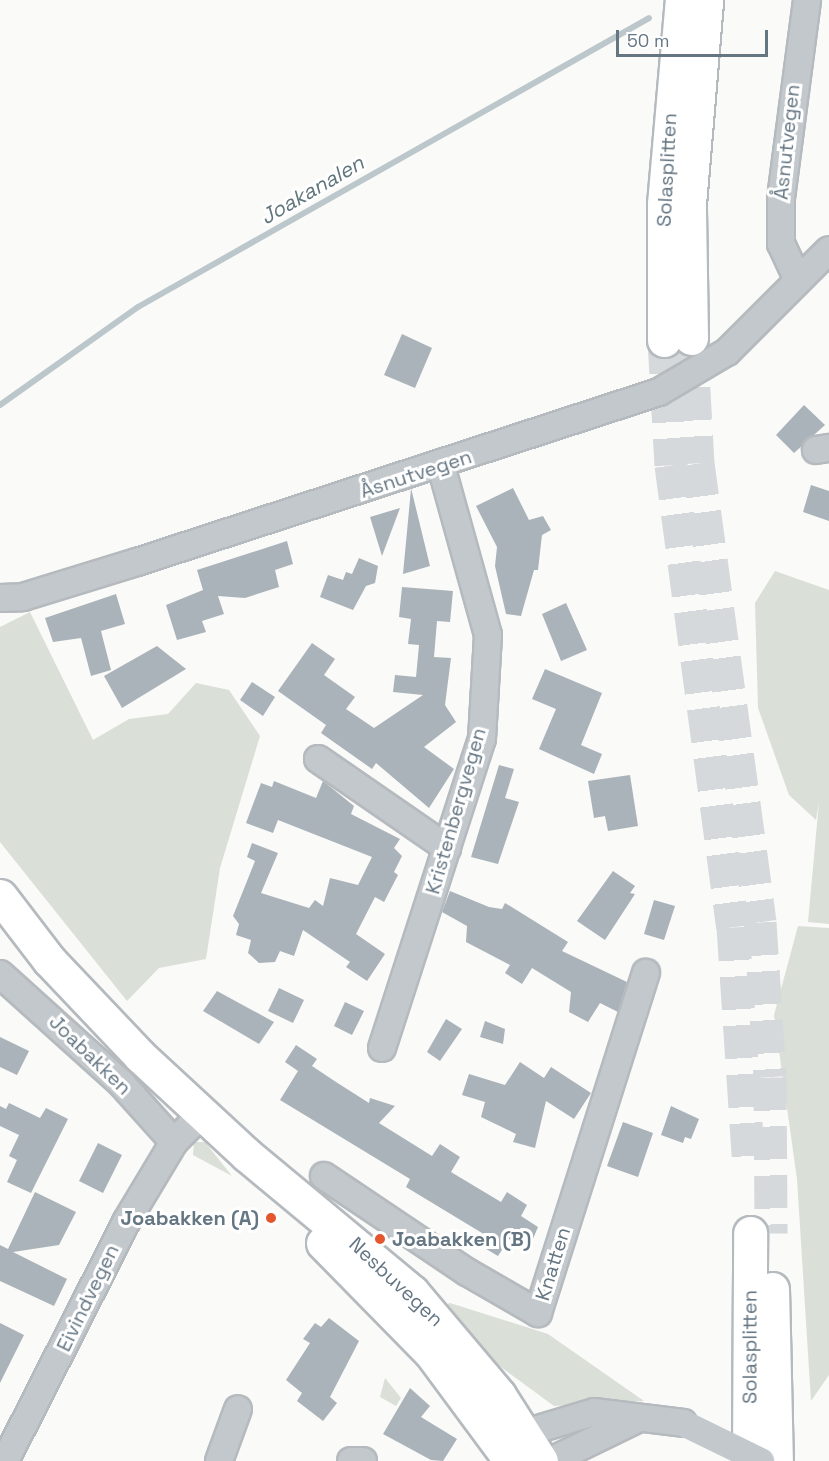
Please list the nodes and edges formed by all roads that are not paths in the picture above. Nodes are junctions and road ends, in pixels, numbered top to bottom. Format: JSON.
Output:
{"nodes":[{"id":1,"x":682,"y":0,"type":"edge"},
{"id":2,"x":706,"y":0,"type":"edge"},
{"id":3,"x":807,"y":0,"type":"edge"},
{"id":4,"x":829,"y":250,"type":"edge"},
{"id":5,"x":798,"y":280,"type":"junction"},
{"id":6,"x":441,"y":465,"type":"junction"},
{"id":7,"x":0,"y":598,"type":"edge"},
{"id":8,"x":318,"y":759,"type":"dead end"},
{"id":9,"x":447,"y":848,"type":"junction"},
{"id":10,"x":0,"y":896,"type":"edge"},
{"id":11,"x":646,"y":973,"type":"dead end"},
{"id":12,"x":0,"y":974,"type":"edge"},
{"id":13,"x":382,"y":1048,"type":"dead end"},
{"id":14,"x":203,"y":1113,"type":"junction"},
{"id":15,"x":174,"y":1142,"type":"junction"},
{"id":16,"x":313,"y":1189,"type":"junction"},
{"id":17,"x":238,"y":1409,"type":"dead end"},
{"id":18,"x":638,"y":1419,"type":"junction"},
{"id":19,"x":517,"y":1452,"type":"edge"},
{"id":20,"x":5,"y":1461,"type":"edge"},
{"id":21,"x":219,"y":1461,"type":"edge"},
{"id":22,"x":351,"y":1461,"type":"edge"},
{"id":23,"x":363,"y":1461,"type":"edge"},
{"id":24,"x":542,"y":1461,"type":"edge"},
{"id":25,"x":551,"y":1461,"type":"edge"},
{"id":26,"x":749,"y":1461,"type":"edge"},
{"id":27,"x":761,"y":1461,"type":"edge"},
{"id":28,"x":776,"y":1461,"type":"edge"}],
"edges":[{"from":1,"to":2,"type":"main road","name":"Solasplitten"},
{"from":3,"to":5,"type":"street","name":"Åsnutvegen"},
{"from":4,"to":5,"type":"street","name":"Åsnutvegen"},
{"from":5,"to":6,"type":"street","name":"Åsnutvegen"},
{"from":6,"to":7,"type":"street","name":"Åsnutvegen"},
{"from":6,"to":9,"type":"street","name":"Kristenbergvegen"},
{"from":8,"to":9,"type":"street"},
{"from":9,"to":13,"type":"street","name":"Kristenbergvegen"},
{"from":10,"to":14,"type":"main road","name":"Nesbuvegen"},
{"from":11,"to":16,"type":"street","name":"Knatten"},
{"from":12,"to":15,"type":"street","name":"Joabakken"},
{"from":14,"to":15,"type":"street","name":"Eivindvegen"},
{"from":14,"to":16,"type":"main road","name":"Nesbuvegen"},
{"from":15,"to":20,"type":"street","name":"Eivindvegen"},
{"from":16,"to":19,"type":"main road","name":"Nesbuvegen"},
{"from":17,"to":21,"type":"street"},
{"from":18,"to":19,"type":"street"},
{"from":18,"to":25,"type":"street"},
{"from":18,"to":27,"type":"street","bridge":true},
{"from":19,"to":24,"type":"main road","name":"Nesbuvegen"},
{"from":22,"to":23,"type":"street"},
{"from":26,"to":28,"type":"main road","name":"Solasplitten"}]}
